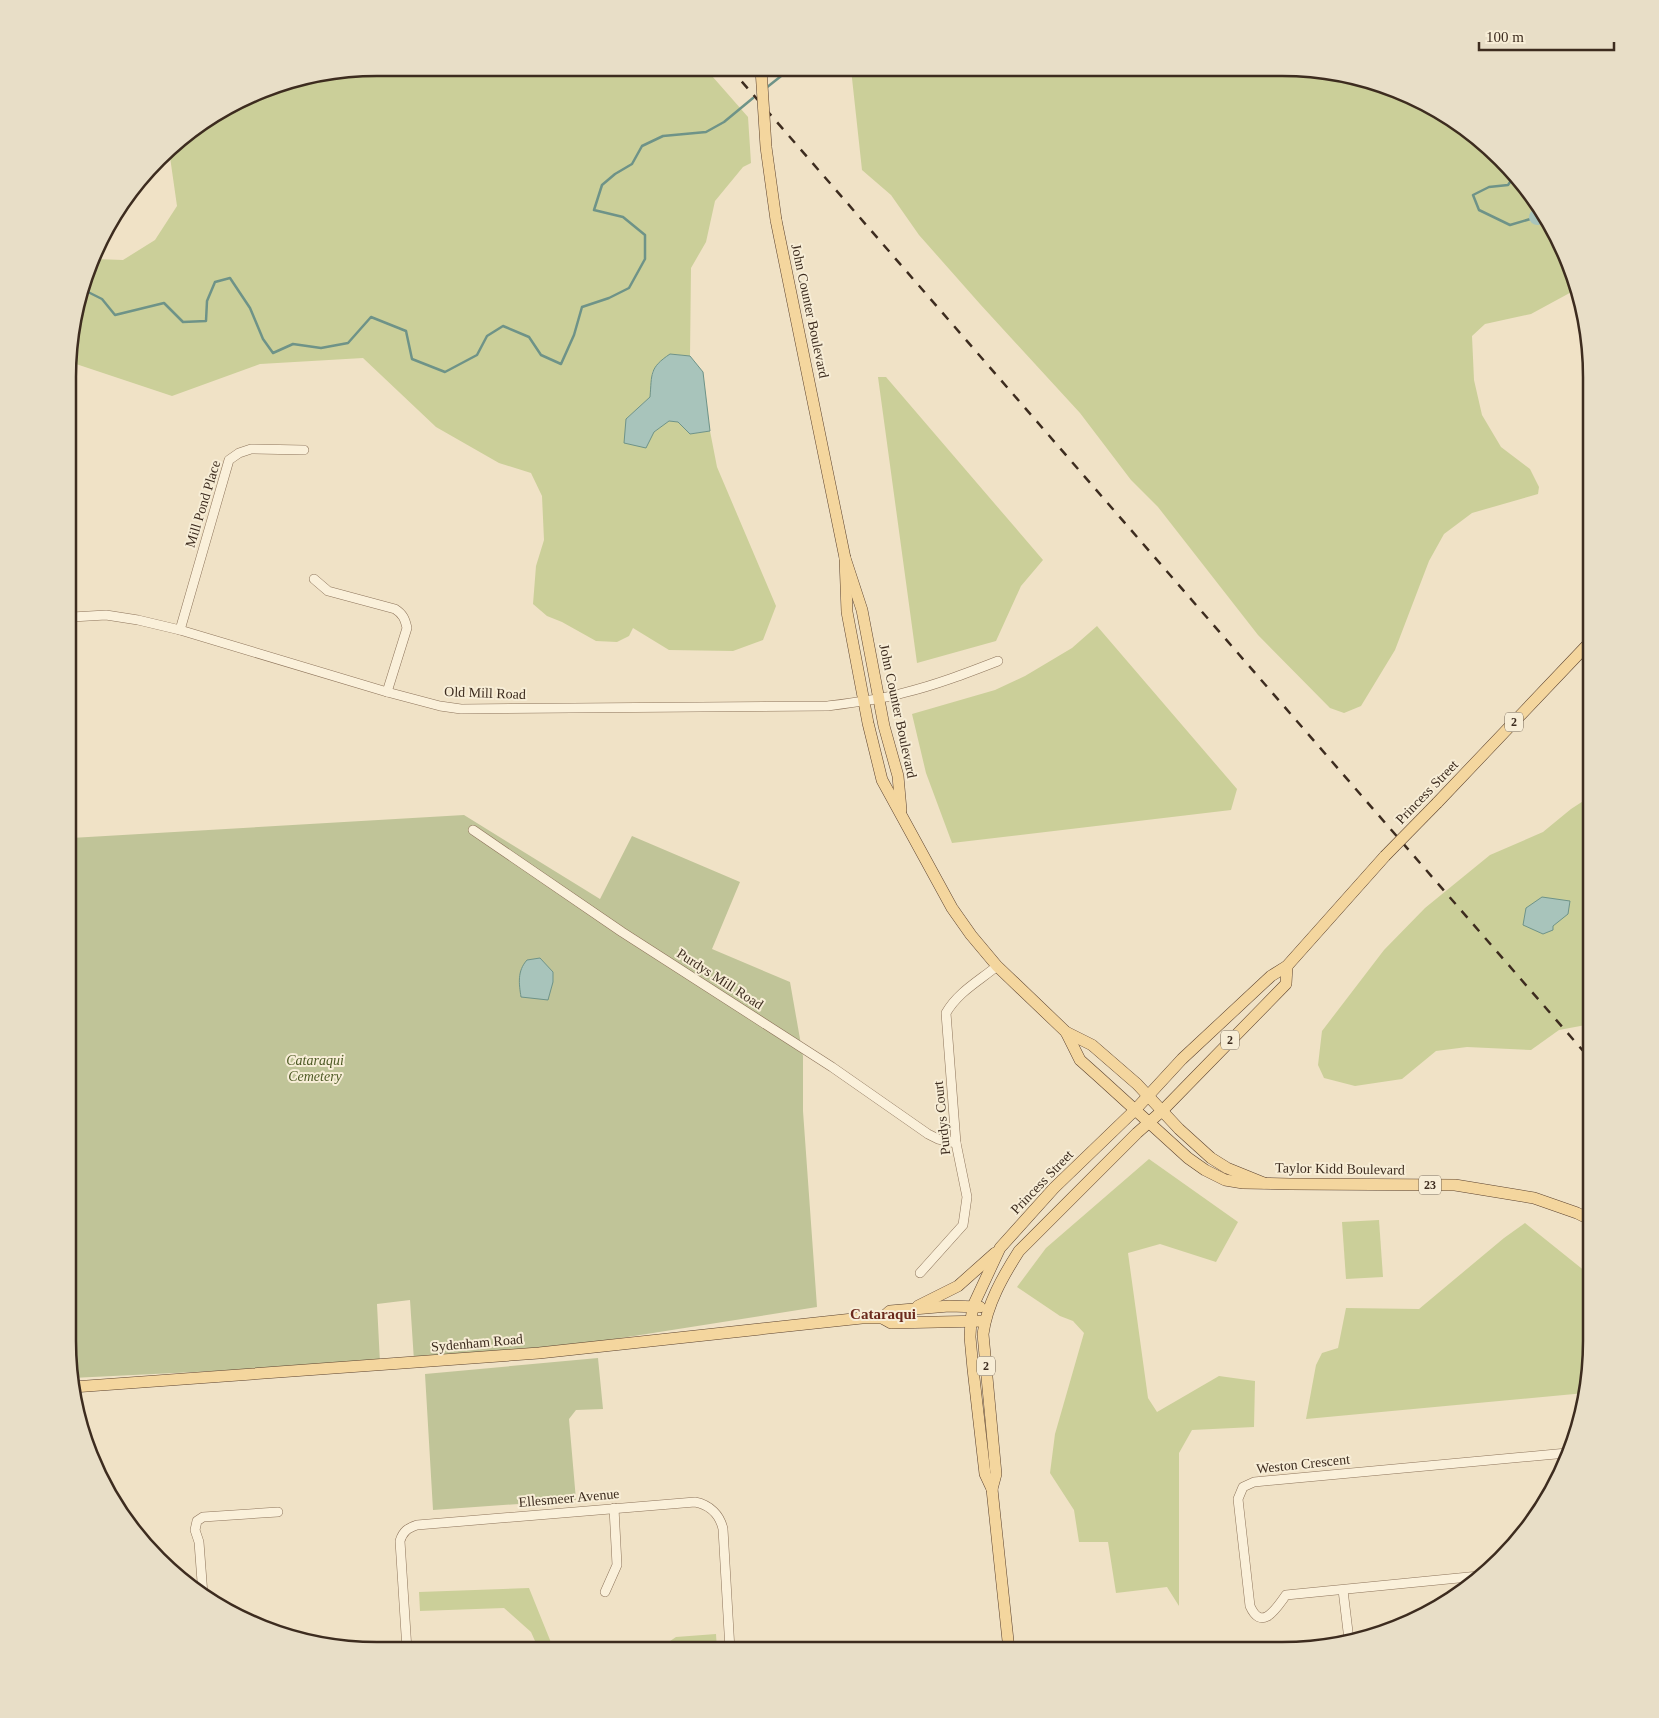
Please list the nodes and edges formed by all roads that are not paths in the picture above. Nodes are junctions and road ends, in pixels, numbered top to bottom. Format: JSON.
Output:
{"nodes":[{"id":1,"x":761,"y":76,"type":"edge"},
{"id":2,"x":304,"y":450,"type":"dead end"},
{"id":3,"x":845,"y":558,"type":"junction"},
{"id":4,"x":314,"y":579,"type":"dead end"},
{"id":5,"x":76,"y":617,"type":"edge"},
{"id":6,"x":180,"y":630,"type":"junction"},
{"id":7,"x":1583,"y":649,"type":"edge"},
{"id":8,"x":998,"y":661,"type":"dead end"},
{"id":9,"x":387,"y":692,"type":"junction"},
{"id":10,"x":879,"y":698,"type":"junction"},
{"id":11,"x":863,"y":701,"type":"junction"},
{"id":12,"x":902,"y":814,"type":"junction"},
{"id":13,"x":474,"y":830,"type":"dead end"},
{"id":14,"x":997,"y":966,"type":"junction"},
{"id":15,"x":1287,"y":966,"type":"junction"},
{"id":16,"x":1066,"y":1032,"type":"junction"},
{"id":17,"x":1148,"y":1095,"type":"junction"},
{"id":18,"x":1135,"y":1110,"type":"junction"},
{"id":19,"x":1163,"y":1110,"type":"junction"},
{"id":20,"x":1149,"y":1123,"type":"junction"},
{"id":21,"x":956,"y":1143,"type":"junction"},
{"id":22,"x":1264,"y":1183,"type":"junction"},
{"id":23,"x":1583,"y":1216,"type":"edge"},
{"id":24,"x":1000,"y":1248,"type":"junction"},
{"id":25,"x":920,"y":1273,"type":"dead end"},
{"id":26,"x":974,"y":1306,"type":"junction"},
{"id":27,"x":989,"y":1308,"type":"junction"},
{"id":28,"x":913,"y":1309,"type":"junction"},
{"id":29,"x":882,"y":1318,"type":"junction"},
{"id":30,"x":971,"y":1320,"type":"junction"},
{"id":31,"x":985,"y":1321,"type":"junction"},
{"id":32,"x":80,"y":1386,"type":"edge"},
{"id":33,"x":1561,"y":1455,"type":"edge"},
{"id":34,"x":992,"y":1489,"type":"junction"},
{"id":35,"x":614,"y":1508,"type":"junction"},
{"id":36,"x":278,"y":1512,"type":"dead end"},
{"id":37,"x":1467,"y":1577,"type":"edge"},
{"id":38,"x":202,"y":1585,"type":"edge"},
{"id":39,"x":1344,"y":1590,"type":"junction"},
{"id":40,"x":605,"y":1592,"type":"dead end"},
{"id":41,"x":1348,"y":1634,"type":"edge"},
{"id":42,"x":406,"y":1642,"type":"edge"},
{"id":43,"x":730,"y":1642,"type":"edge"},
{"id":44,"x":1007,"y":1642,"type":"edge"}],
"edges":[{"from":1,"to":3,"type":"main road","name":"John Counter Boulevard","bridge":true},
{"from":2,"to":6,"type":"street","name":"Mill Pond Place"},
{"from":3,"to":10,"type":"main road","name":"John Counter Boulevard"},
{"from":3,"to":11,"type":"main road","name":"John Counter Boulevard"},
{"from":4,"to":9,"type":"street"},
{"from":5,"to":6,"type":"street","name":"Old Mill Road"},
{"from":6,"to":9,"type":"street","name":"Old Mill Road"},
{"from":7,"to":15,"type":"main road","name":"Princess Street","number":"2","bridge":true},
{"from":8,"to":10,"type":"street","name":"Old Mill Road"},
{"from":9,"to":11,"type":"street","name":"Old Mill Road"},
{"from":10,"to":11,"type":"street","name":"Old Mill Road"},
{"from":10,"to":12,"type":"main road","name":"John Counter Boulevard"},
{"from":11,"to":12,"type":"main road","name":"John Counter Boulevard"},
{"from":12,"to":14,"type":"main road","name":"John Counter Boulevard"},
{"from":13,"to":21,"type":"street","name":"Purdys Mill Road"},
{"from":14,"to":16,"type":"main road","name":"John Counter Boulevard"},
{"from":14,"to":21,"type":"street","name":"Purdys Court"},
{"from":15,"to":17,"type":"main road","name":"Princess Street","number":"2"},
{"from":15,"to":19,"type":"main road","name":"Princess Street","number":"2"},
{"from":16,"to":17,"type":"main road","name":"John Counter Boulevard"},
{"from":16,"to":18,"type":"main road","name":"John Counter Boulevard"},
{"from":17,"to":18,"type":"main road","name":"Princess Street","number":"2"},
{"from":17,"to":19,"type":"main road","name":"John Counter Boulevard"},
{"from":18,"to":20,"type":"main road","name":"Taylor Kidd Boulevard","number":"23"},
{"from":18,"to":24,"type":"main road","name":"Princess Street","number":"2"},
{"from":19,"to":20,"type":"main road","name":"Princess Street","number":"2"},
{"from":19,"to":22,"type":"main road","name":"Taylor Kidd Boulevard","number":"23"},
{"from":20,"to":22,"type":"main road","name":"Taylor Kidd Boulevard","number":"23"},
{"from":20,"to":27,"type":"main road","name":"Princess Street","number":"2"},
{"from":21,"to":25,"type":"street","name":"Purdys Court"},
{"from":22,"to":23,"type":"main road","name":"Taylor Kidd Boulevard","number":"23"},
{"from":24,"to":26,"type":"main road","name":"Princess Street","number":"2"},
{"from":24,"to":28,"type":"main road"},
{"from":26,"to":27,"type":"main road","name":"Sydenham Road"},
{"from":26,"to":28,"type":"main road","name":"Sydenham Road"},
{"from":26,"to":30,"type":"main road","name":"Princess Street","number":"2"},
{"from":27,"to":31,"type":"main road","name":"Princess Street","number":"2"},
{"from":28,"to":29,"type":"main road","name":"Sydenham Road"},
{"from":29,"to":30,"type":"main road","name":"Sydenham Road"},
{"from":29,"to":32,"type":"main road","name":"Sydenham Road"},
{"from":30,"to":31,"type":"main road","name":"Sydenham Road"},
{"from":30,"to":34,"type":"main road","name":"Princess Street","number":"2"},
{"from":31,"to":34,"type":"main road","name":"Princess Street","number":"2"},
{"from":33,"to":39,"type":"street","name":"Weston Crescent"},
{"from":34,"to":44,"type":"main road","name":"Princess Street","number":"2"},
{"from":35,"to":40,"type":"street"},
{"from":35,"to":42,"type":"street","name":"Ellesmeer Avenue"},
{"from":35,"to":43,"type":"street","name":"Ellesmeer Avenue"},
{"from":36,"to":38,"type":"street"},
{"from":37,"to":39,"type":"street"},
{"from":39,"to":41,"type":"street"}]}
